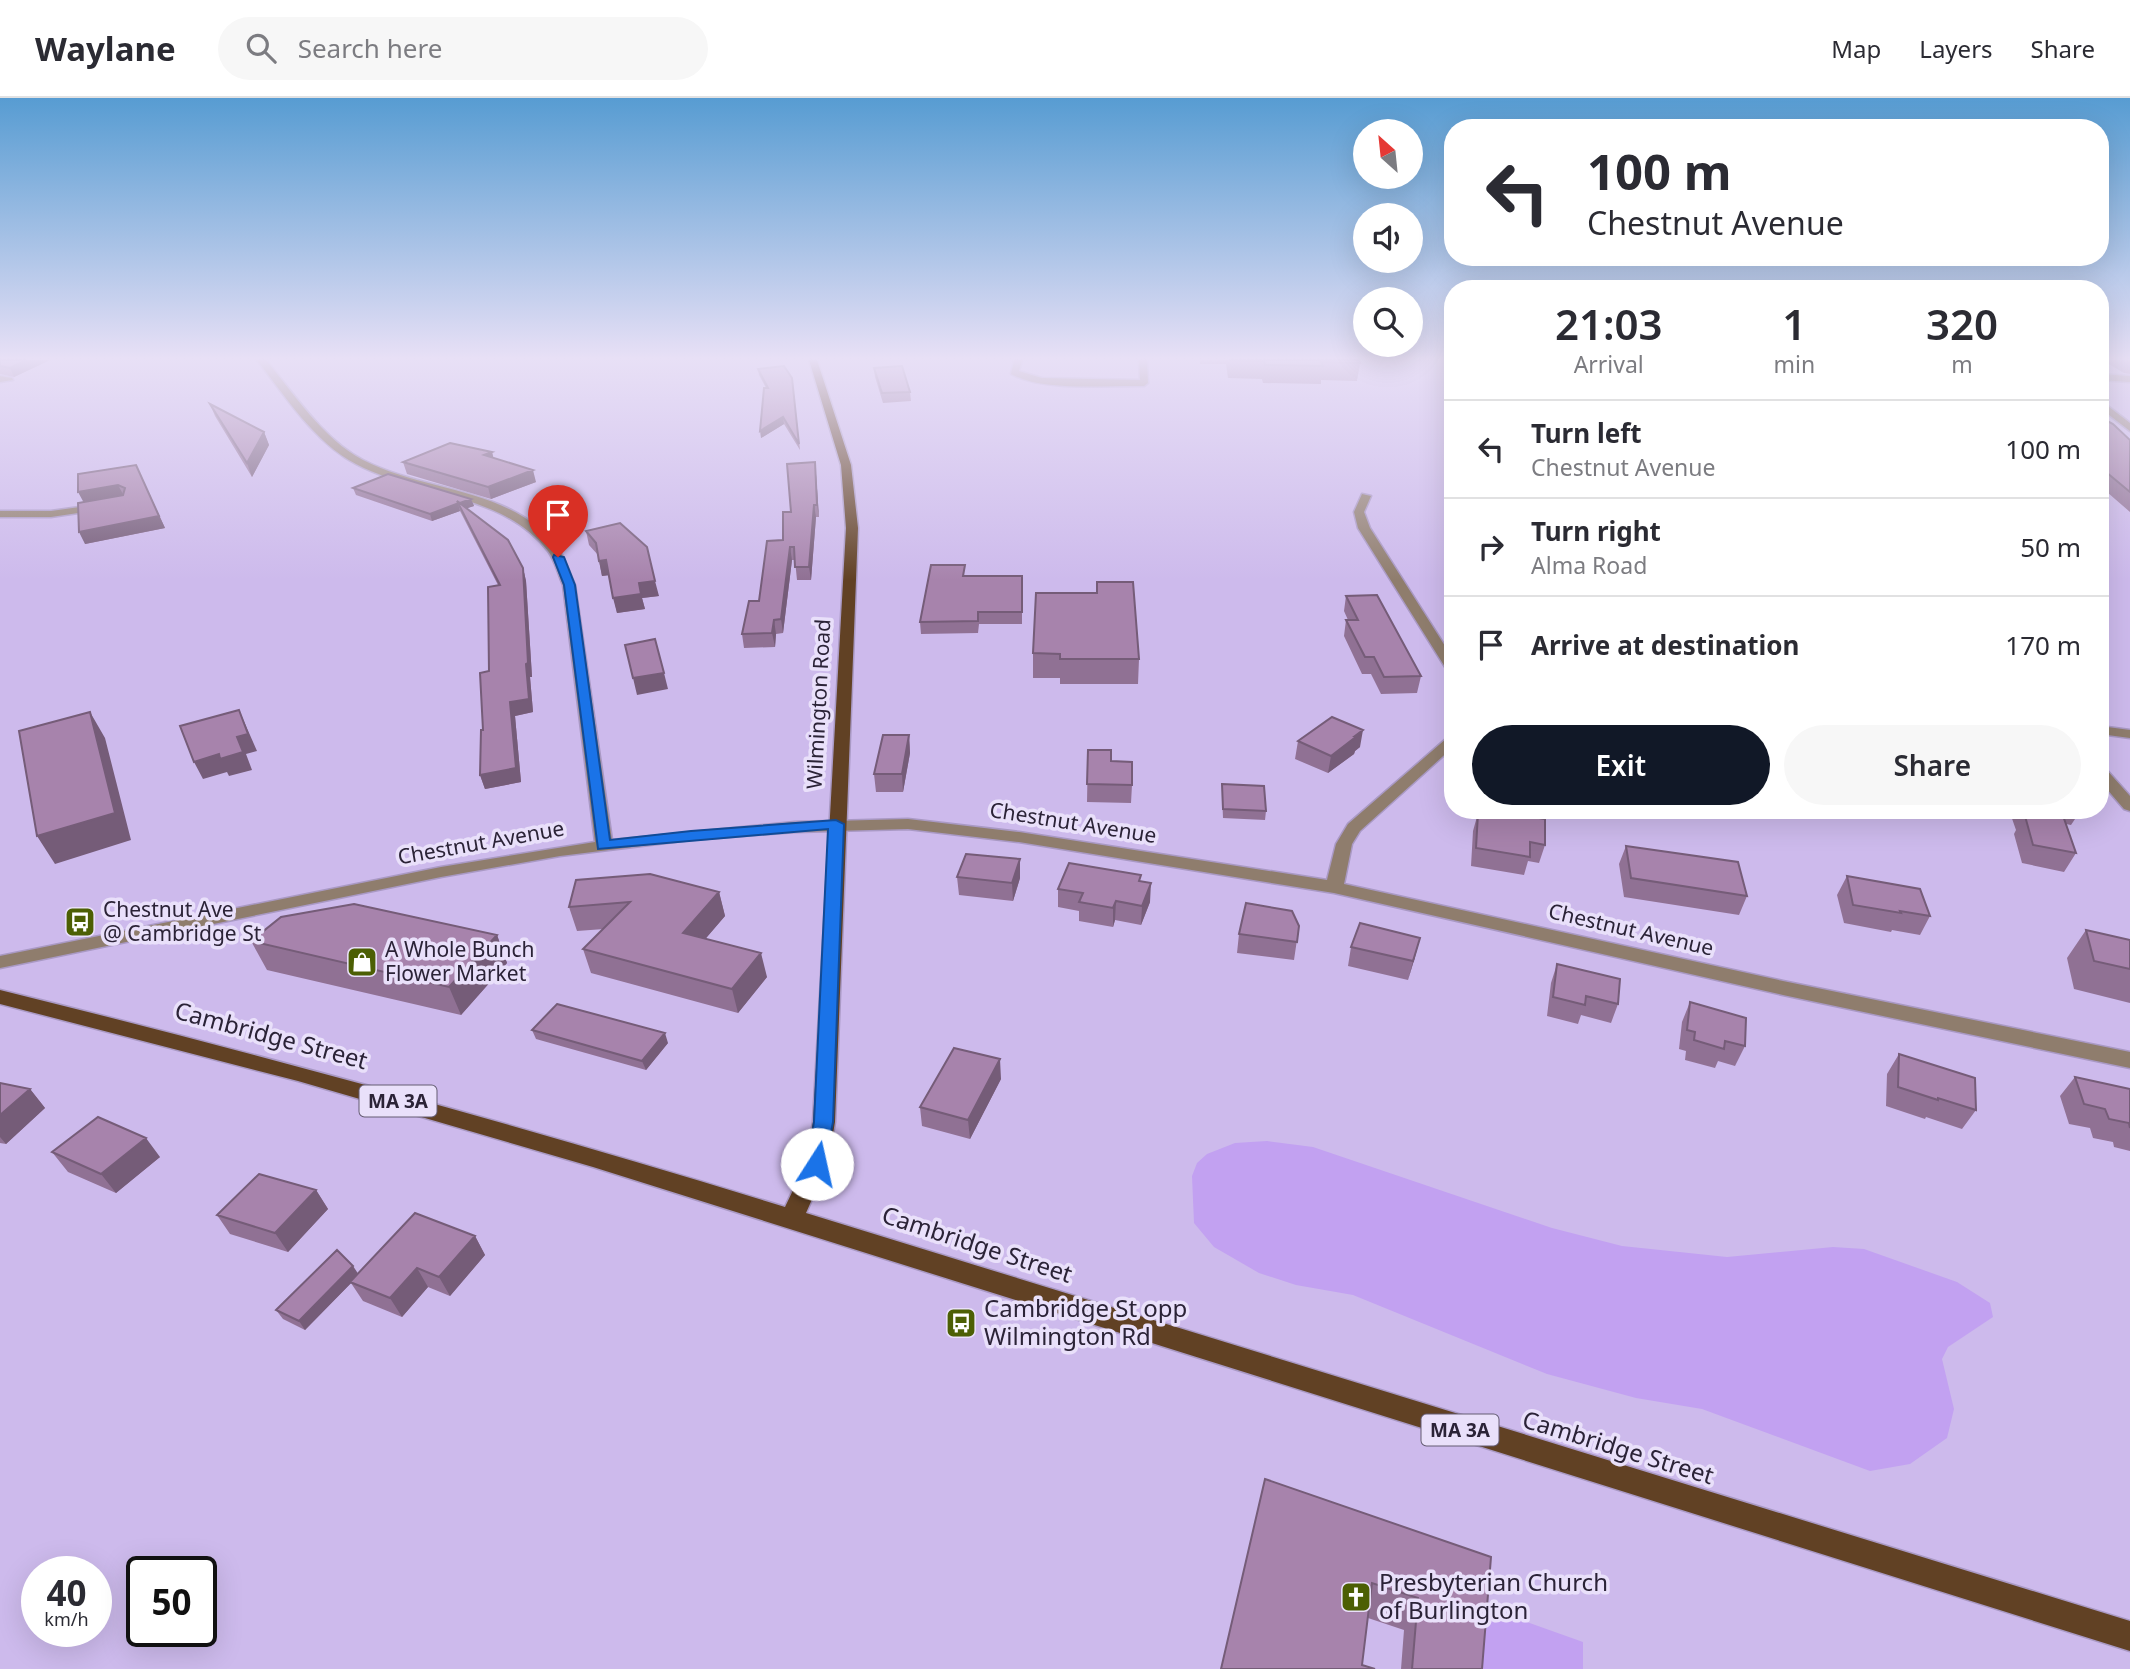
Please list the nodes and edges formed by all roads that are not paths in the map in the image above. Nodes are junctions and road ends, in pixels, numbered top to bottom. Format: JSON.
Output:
{"nodes":[{"id":1,"x":325,"y":433,"type":"edge"},
{"id":2,"x":836,"y":433,"type":"edge"},
{"id":3,"x":1366,"y":496,"type":"dead end"},
{"id":4,"x":111,"y":505,"type":"edge"},
{"id":5,"x":0,"y":514,"type":"edge"},
{"id":6,"x":1444,"y":654,"type":"edge"},
{"id":7,"x":2109,"y":731,"type":"edge"},
{"id":8,"x":2130,"y":734,"type":"edge"},
{"id":9,"x":1444,"y":748,"type":"edge"},
{"id":10,"x":2109,"y":782,"type":"edge"},
{"id":11,"x":2130,"y":806,"type":"edge"},
{"id":12,"x":836,"y":824,"type":"junction"},
{"id":13,"x":604,"y":846,"type":"junction"},
{"id":14,"x":1334,"y":887,"type":"junction"},
{"id":15,"x":0,"y":962,"type":"edge"},
{"id":16,"x":0,"y":997,"type":"edge"},
{"id":17,"x":2130,"y":1060,"type":"edge"},
{"id":18,"x":792,"y":1218,"type":"junction"},
{"id":19,"x":2130,"y":1636,"type":"edge"}],
"edges":[{"from":1,"to":13,"type":"street"},
{"from":2,"to":12,"type":"main road","name":"Wilmington Road"},
{"from":3,"to":6,"type":"street"},
{"from":4,"to":5,"type":"street"},
{"from":7,"to":8,"type":"street"},
{"from":9,"to":14,"type":"street"},
{"from":10,"to":11,"type":"street"},
{"from":12,"to":13,"type":"street","name":"Chestnut Avenue"},
{"from":12,"to":14,"type":"street","name":"Chestnut Avenue"},
{"from":12,"to":18,"type":"main road","name":"Wilmington Road"},
{"from":13,"to":15,"type":"street","name":"Chestnut Avenue"},
{"from":14,"to":17,"type":"street","name":"Chestnut Avenue"},
{"from":16,"to":18,"type":"main road","name":"Cambridge Street","number":"MA 3A"},
{"from":18,"to":19,"type":"main road","name":"Cambridge Street","number":"MA 3A"}]}
